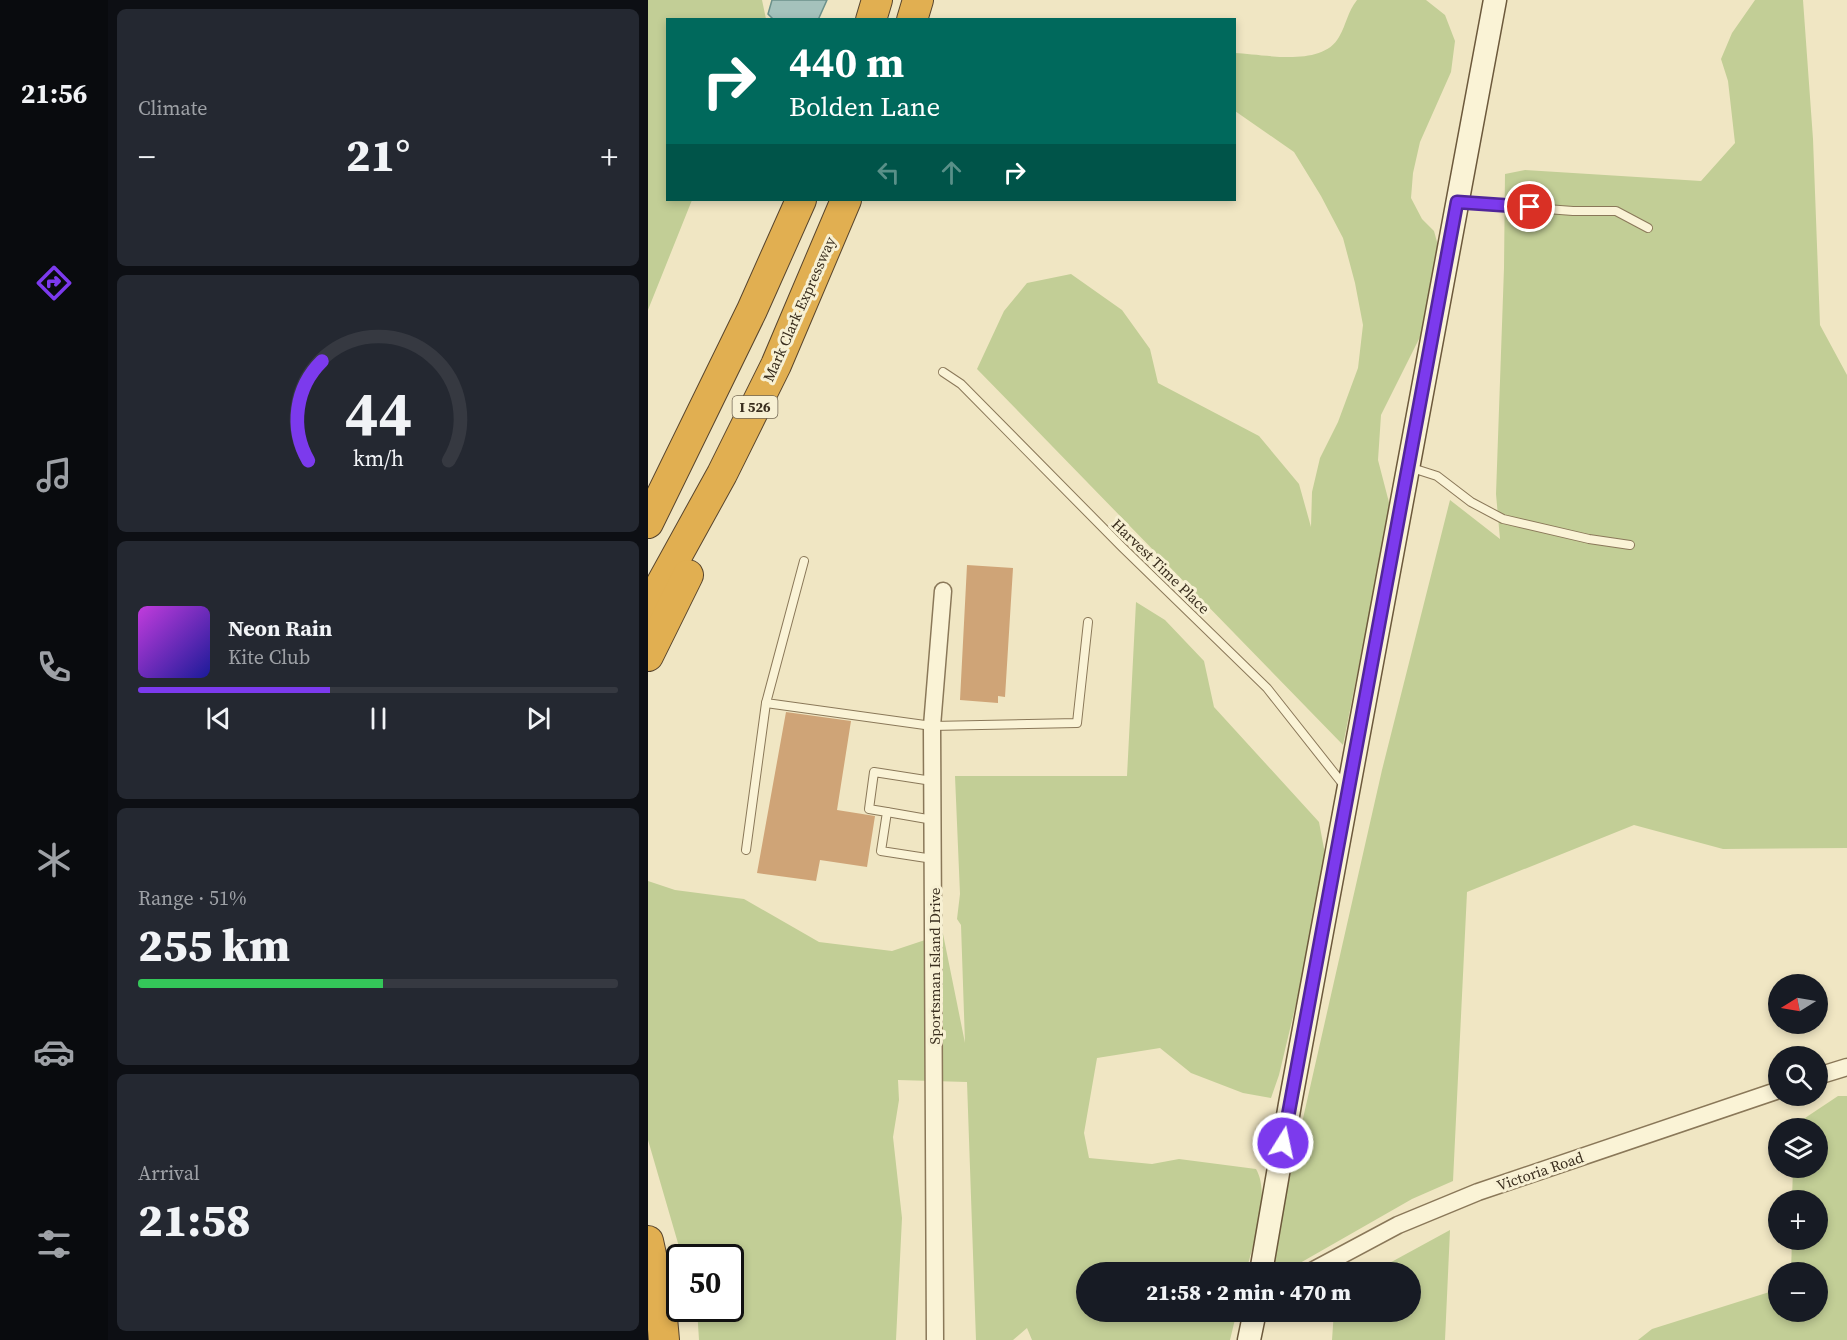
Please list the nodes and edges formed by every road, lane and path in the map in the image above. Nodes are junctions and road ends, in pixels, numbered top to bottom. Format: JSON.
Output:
{"nodes":[{"id":1,"x":877,"y":0,"type":"edge"},
{"id":2,"x":918,"y":0,"type":"edge"},
{"id":3,"x":1495,"y":0,"type":"edge"},
{"id":4,"x":871,"y":18,"type":"edge"},
{"id":5,"x":913,"y":18,"type":"edge"},
{"id":6,"x":801,"y":201,"type":"edge"},
{"id":7,"x":846,"y":201,"type":"edge"},
{"id":8,"x":1457,"y":202,"type":"junction"},
{"id":9,"x":1648,"y":228,"type":"dead end"},
{"id":10,"x":776,"y":365,"type":"junction"},
{"id":11,"x":943,"y":372,"type":"dead end"},
{"id":12,"x":1408,"y":467,"type":"junction"},
{"id":13,"x":648,"y":523,"type":"edge"},
{"id":14,"x":1630,"y":545,"type":"dead end"},
{"id":15,"x":804,"y":561,"type":"dead end"},
{"id":16,"x":943,"y":591,"type":"dead end"},
{"id":17,"x":648,"y":608,"type":"edge"},
{"id":18,"x":1088,"y":622,"type":"dead end"},
{"id":19,"x":648,"y":656,"type":"edge"},
{"id":20,"x":766,"y":704,"type":"junction"},
{"id":21,"x":932,"y":726,"type":"junction"},
{"id":22,"x":932,"y":781,"type":"junction"},
{"id":23,"x":1348,"y":790,"type":"junction"},
{"id":24,"x":887,"y":812,"type":"junction"},
{"id":25,"x":933,"y":820,"type":"junction"},
{"id":26,"x":746,"y":850,"type":"dead end"},
{"id":27,"x":933,"y":859,"type":"junction"},
{"id":28,"x":1847,"y":1066,"type":"edge"},
{"id":29,"x":1828,"y":1073,"type":"edge"},
{"id":30,"x":1768,"y":1094,"type":"edge"},
{"id":31,"x":648,"y":1241,"type":"edge"},
{"id":32,"x":1263,"y":1262,"type":"edge"},
{"id":33,"x":1329,"y":1262,"type":"edge"},
{"id":34,"x":1252,"y":1322,"type":"edge"},
{"id":35,"x":664,"y":1340,"type":"edge"},
{"id":36,"x":935,"y":1340,"type":"edge"},
{"id":37,"x":1249,"y":1340,"type":"edge"}],
"edges":[{"from":1,"to":4,"type":"highway"},
{"from":2,"to":5,"type":"highway"},
{"from":3,"to":8,"type":"main road"},
{"from":6,"to":13,"type":"highway","number":"I 526"},
{"from":7,"to":10,"type":"highway","name":"Mark Clark Expressway","number":"I 526"},
{"from":8,"to":9,"type":"lane"},
{"from":8,"to":12,"type":"main road"},
{"from":10,"to":17,"type":"highway","name":"Mark Clark Expressway","number":"I 526"},
{"from":10,"to":19,"type":"highway"},
{"from":11,"to":23,"type":"lane","name":"Harvest Time Place"},
{"from":12,"to":14,"type":"lane"},
{"from":12,"to":23,"type":"main road"},
{"from":15,"to":20,"type":"lane"},
{"from":16,"to":21,"type":"street","name":"Sportsman Island Drive"},
{"from":18,"to":21,"type":"lane"},
{"from":20,"to":21,"type":"lane"},
{"from":20,"to":26,"type":"lane"},
{"from":21,"to":22,"type":"street","name":"Sportsman Island Drive"},
{"from":22,"to":24,"type":"lane"},
{"from":22,"to":25,"type":"street","name":"Sportsman Island Drive"},
{"from":23,"to":32,"type":"main road"},
{"from":24,"to":25,"type":"lane"},
{"from":24,"to":27,"type":"lane"},
{"from":25,"to":27,"type":"street","name":"Sportsman Island Drive"},
{"from":27,"to":36,"type":"street","name":"Sportsman Island Drive"},
{"from":28,"to":29,"type":"street"},
{"from":30,"to":33,"type":"street","name":"Victoria Road"},
{"from":31,"to":35,"type":"highway"},
{"from":34,"to":37,"type":"main road"}]}
